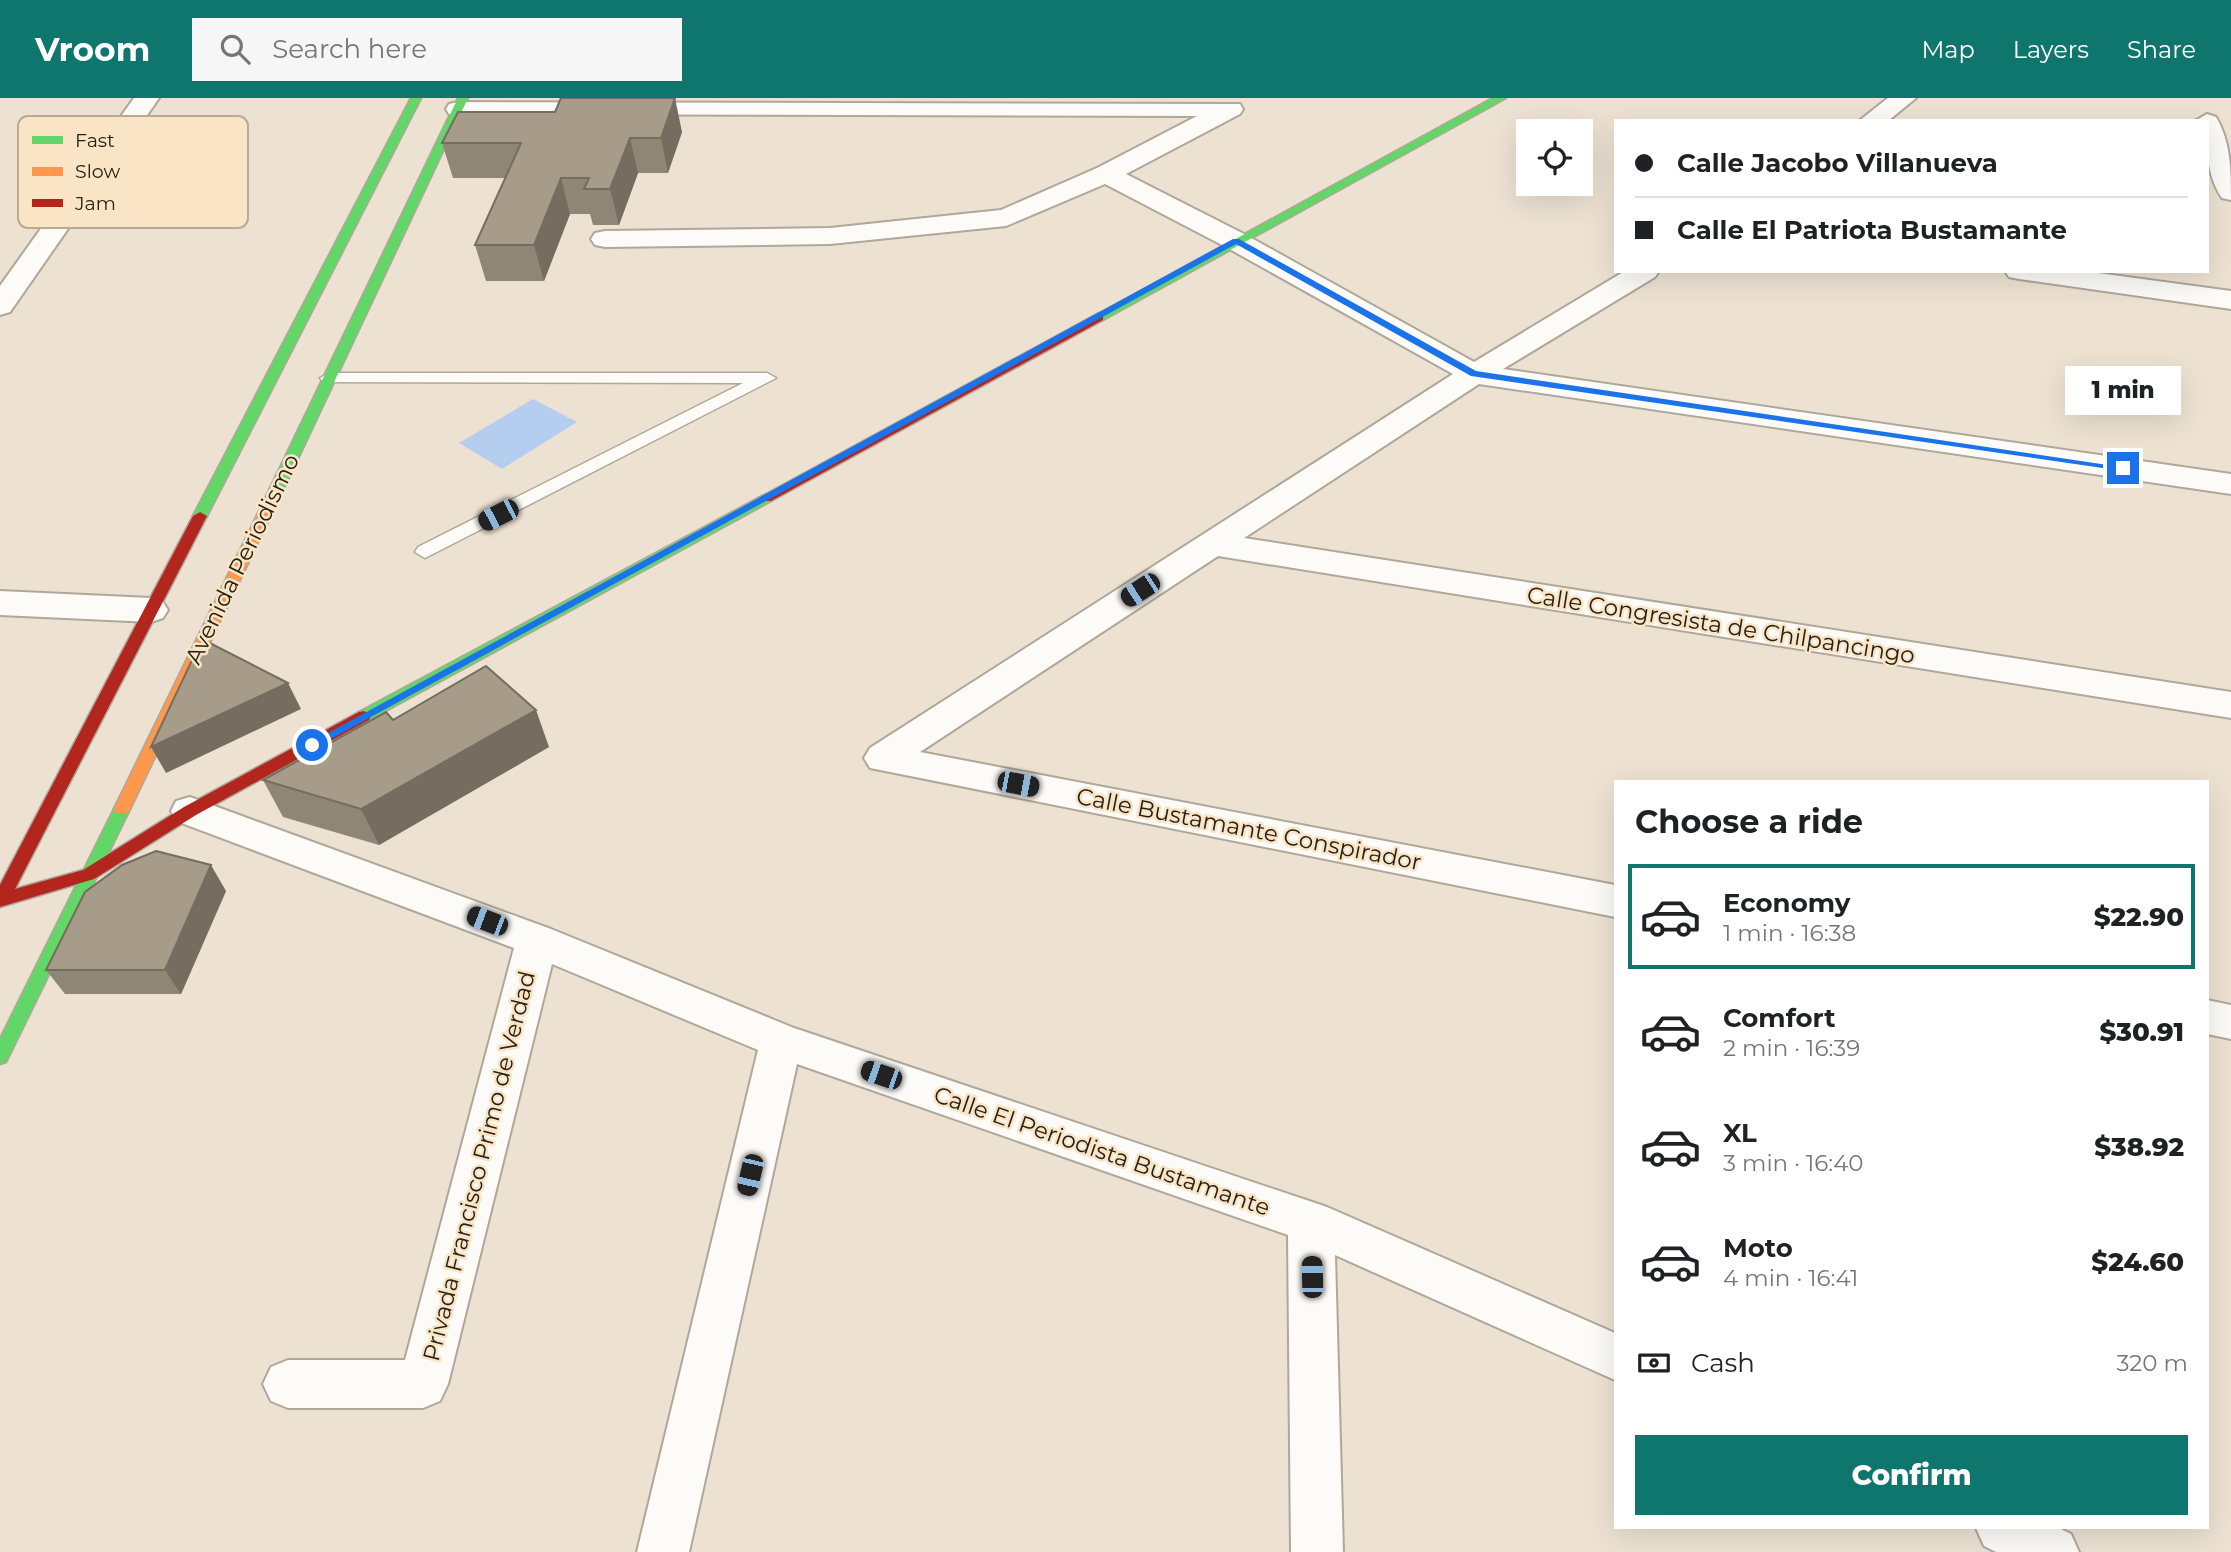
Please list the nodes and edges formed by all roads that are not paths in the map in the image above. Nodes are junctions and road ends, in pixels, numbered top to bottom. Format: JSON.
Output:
{"nodes":[{"id":1,"x":147,"y":98,"type":"edge"},
{"id":2,"x":416,"y":98,"type":"edge"},
{"id":3,"x":1501,"y":98,"type":"edge"},
{"id":4,"x":1904,"y":98,"type":"edge"},
{"id":5,"x":2199,"y":98,"type":"edge"},
{"id":6,"x":460,"y":103,"type":"edge"},
{"id":7,"x":1242,"y":104,"type":"edge"},
{"id":8,"x":134,"y":116,"type":"edge"},
{"id":9,"x":1874,"y":119,"type":"edge"},
{"id":10,"x":2206,"y":119,"type":"edge"},
{"id":11,"x":2209,"y":127,"type":"edge"},
{"id":12,"x":1106,"y":174,"type":"junction"},
{"id":13,"x":2231,"y":192,"type":"edge"},
{"id":14,"x":55,"y":228,"type":"edge"},
{"id":15,"x":605,"y":239,"type":"dead end"},
{"id":16,"x":1236,"y":241,"type":"junction"},
{"id":17,"x":1642,"y":273,"type":"edge"},
{"id":18,"x":2034,"y":273,"type":"edge"},
{"id":19,"x":2231,"y":300,"type":"edge"},
{"id":20,"x":0,"y":306,"type":"edge"},
{"id":21,"x":1474,"y":374,"type":"junction"},
{"id":22,"x":329,"y":377,"type":"junction"},
{"id":23,"x":2231,"y":484,"type":"edge"},
{"id":24,"x":1211,"y":544,"type":"junction"},
{"id":25,"x":425,"y":552,"type":"dead end"},
{"id":26,"x":0,"y":603,"type":"edge"},
{"id":27,"x":151,"y":610,"type":"junction"},
{"id":28,"x":2231,"y":705,"type":"edge"},
{"id":29,"x":190,"y":811,"type":"junction"},
{"id":30,"x":88,"y":875,"type":"junction"},
{"id":31,"x":0,"y":899,"type":"edge"},
{"id":32,"x":1614,"y":901,"type":"edge"},
{"id":33,"x":537,"y":940,"type":"junction"},
{"id":34,"x":2209,"y":1017,"type":"edge"},
{"id":35,"x":2231,"y":1021,"type":"edge"},
{"id":36,"x":780,"y":1041,"type":"junction"},
{"id":37,"x":0,"y":1056,"type":"edge"},
{"id":38,"x":1311,"y":1222,"type":"junction"},
{"id":39,"x":1614,"y":1357,"type":"edge"},
{"id":40,"x":288,"y":1384,"type":"dead end"},
{"id":41,"x":2000,"y":1529,"type":"edge"},
{"id":42,"x":2002,"y":1529,"type":"edge"},
{"id":43,"x":663,"y":1552,"type":"edge"},
{"id":44,"x":1317,"y":1552,"type":"edge"},
{"id":45,"x":2004,"y":1552,"type":"edge"},
{"id":46,"x":2053,"y":1552,"type":"edge"}],
"edges":[{"from":1,"to":8,"type":"street"},
{"from":2,"to":27,"type":"street"},
{"from":3,"to":16,"type":"street"},
{"from":4,"to":9,"type":"street"},
{"from":5,"to":10,"type":"street"},
{"from":6,"to":7,"type":"street"},
{"from":6,"to":22,"type":"street","name":"Avenida Periodismo"},
{"from":7,"to":12,"type":"street"},
{"from":11,"to":13,"type":"street"},
{"from":12,"to":15,"type":"street"},
{"from":12,"to":16,"type":"street"},
{"from":14,"to":20,"type":"street"},
{"from":16,"to":21,"type":"street"},
{"from":16,"to":29,"type":"street"},
{"from":17,"to":21,"type":"street"},
{"from":18,"to":19,"type":"street"},
{"from":21,"to":23,"type":"street"},
{"from":21,"to":24,"type":"street"},
{"from":22,"to":25,"type":"lane"},
{"from":22,"to":30,"type":"street","name":"Avenida Periodismo"},
{"from":24,"to":28,"type":"street","name":"Calle Congresista de Chilpancingo"},
{"from":24,"to":32,"type":"street","name":"Calle Bustamante Conspirador"},
{"from":26,"to":27,"type":"street"},
{"from":27,"to":31,"type":"street"},
{"from":29,"to":30,"type":"street"},
{"from":29,"to":33,"type":"street","name":"Calle El Periodista Bustamante"},
{"from":30,"to":31,"type":"street"},
{"from":30,"to":37,"type":"street","name":"Avenida Periodismo"},
{"from":33,"to":36,"type":"street","name":"Calle El Periodista Bustamante"},
{"from":33,"to":40,"type":"street","name":"Privada Francisco Primo de Verdad"},
{"from":34,"to":35,"type":"street"},
{"from":36,"to":38,"type":"street","name":"Calle El Periodista Bustamante"},
{"from":36,"to":43,"type":"street"},
{"from":38,"to":39,"type":"street","name":"Calle El Periodista Bustamante"},
{"from":38,"to":44,"type":"street"},
{"from":41,"to":45,"type":"street"},
{"from":42,"to":46,"type":"street"}]}
